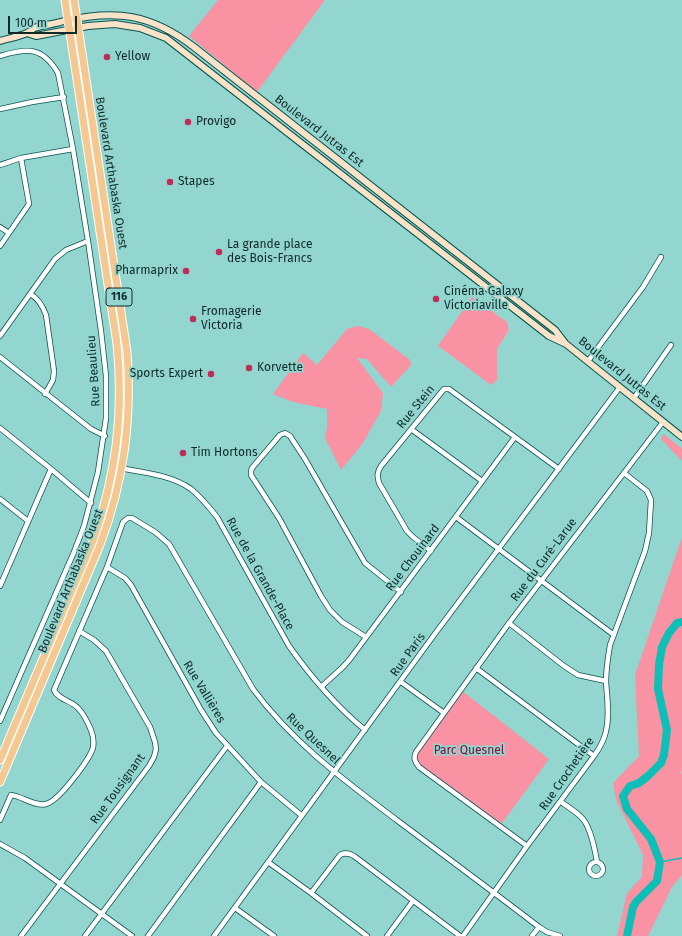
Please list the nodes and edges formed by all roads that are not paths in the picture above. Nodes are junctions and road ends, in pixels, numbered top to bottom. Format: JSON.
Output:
{"nodes":[{"id":1,"x":65,"y":0,"type":"edge"},
{"id":2,"x":74,"y":0,"type":"edge"},
{"id":3,"x":77,"y":18,"type":"junction"},
{"id":4,"x":68,"y":21,"type":"junction"},
{"id":5,"x":78,"y":28,"type":"junction"},
{"id":6,"x":70,"y":29,"type":"junction"},
{"id":7,"x":27,"y":33,"type":"junction"},
{"id":8,"x":0,"y":41,"type":"edge"},
{"id":9,"x":0,"y":56,"type":"edge"},
{"id":10,"x":64,"y":97,"type":"junction"},
{"id":11,"x":0,"y":110,"type":"edge"},
{"id":12,"x":73,"y":149,"type":"junction"},
{"id":13,"x":22,"y":158,"type":"junction"},
{"id":14,"x":0,"y":165,"type":"edge"},
{"id":15,"x":0,"y":227,"type":"edge"},
{"id":16,"x":9,"y":233,"type":"junction"},
{"id":17,"x":88,"y":241,"type":"junction"},
{"id":18,"x":0,"y":246,"type":"edge"},
{"id":19,"x":661,"y":257,"type":"dead end"},
{"id":20,"x":30,"y":294,"type":"junction"},
{"id":21,"x":0,"y":336,"type":"edge"},
{"id":22,"x":566,"y":344,"type":"junction"},
{"id":23,"x":671,"y":345,"type":"dead end"},
{"id":24,"x":0,"y":357,"type":"edge"},
{"id":25,"x":588,"y":361,"type":"junction"},
{"id":26,"x":620,"y":387,"type":"junction"},
{"id":27,"x":45,"y":394,"type":"junction"},
{"id":28,"x":634,"y":398,"type":"junction"},
{"id":29,"x":663,"y":422,"type":"junction"},
{"id":30,"x":0,"y":428,"type":"edge"},
{"id":31,"x":410,"y":429,"type":"junction"},
{"id":32,"x":104,"y":436,"type":"junction"},
{"id":33,"x":515,"y":437,"type":"junction"},
{"id":34,"x":682,"y":437,"type":"edge"},
{"id":35,"x":114,"y":466,"type":"junction"},
{"id":36,"x":122,"y":468,"type":"junction"},
{"id":37,"x":51,"y":469,"type":"junction"},
{"id":38,"x":559,"y":469,"type":"junction"},
{"id":39,"x":624,"y":473,"type":"junction"},
{"id":40,"x":482,"y":481,"type":"junction"},
{"id":41,"x":0,"y":499,"type":"edge"},
{"id":42,"x":91,"y":503,"type":"junction"},
{"id":43,"x":456,"y":517,"type":"junction"},
{"id":44,"x":28,"y":521,"type":"junction"},
{"id":45,"x":499,"y":549,"type":"junction"},
{"id":46,"x":431,"y":550,"type":"junction"},
{"id":47,"x":107,"y":567,"type":"junction"},
{"id":48,"x":542,"y":580,"type":"junction"},
{"id":49,"x":0,"y":586,"type":"edge"},
{"id":50,"x":401,"y":592,"type":"junction"},
{"id":51,"x":509,"y":623,"type":"junction"},
{"id":52,"x":79,"y":631,"type":"junction"},
{"id":53,"x":614,"y":635,"type":"junction"},
{"id":54,"x":366,"y":637,"type":"junction"},
{"id":55,"x":476,"y":668,"type":"junction"},
{"id":56,"x":606,"y":680,"type":"junction"},
{"id":57,"x":401,"y":682,"type":"junction"},
{"id":58,"x":321,"y":687,"type":"junction"},
{"id":59,"x":444,"y":713,"type":"junction"},
{"id":60,"x":0,"y":721,"type":"edge"},
{"id":61,"x":365,"y":730,"type":"junction"},
{"id":62,"x":227,"y":746,"type":"junction"},
{"id":63,"x":594,"y":756,"type":"junction"},
{"id":64,"x":0,"y":760,"type":"edge"},
{"id":65,"x":333,"y":772,"type":"junction"},
{"id":66,"x":0,"y":782,"type":"edge"},
{"id":67,"x":261,"y":782,"type":"junction"},
{"id":68,"x":560,"y":802,"type":"junction"},
{"id":69,"x":301,"y":815,"type":"junction"},
{"id":70,"x":0,"y":820,"type":"edge"},
{"id":71,"x":0,"y":844,"type":"edge"},
{"id":72,"x":527,"y":846,"type":"junction"},
{"id":73,"x":268,"y":862,"type":"junction"},
{"id":74,"x":597,"y":862,"type":"dead end"},
{"id":75,"x":60,"y":883,"type":"junction"},
{"id":76,"x":494,"y":892,"type":"junction"},
{"id":77,"x":312,"y":893,"type":"junction"},
{"id":78,"x":413,"y":901,"type":"junction"},
{"id":79,"x":235,"y":908,"type":"junction"},
{"id":80,"x":101,"y":914,"type":"junction"},
{"id":81,"x":539,"y":927,"type":"junction"},
{"id":82,"x":21,"y":936,"type":"edge"},
{"id":83,"x":85,"y":936,"type":"edge"},
{"id":84,"x":132,"y":936,"type":"edge"},
{"id":85,"x":148,"y":936,"type":"edge"},
{"id":86,"x":214,"y":936,"type":"edge"},
{"id":87,"x":274,"y":936,"type":"edge"},
{"id":88,"x":367,"y":936,"type":"edge"},
{"id":89,"x":387,"y":936,"type":"edge"},
{"id":90,"x":460,"y":936,"type":"edge"},
{"id":91,"x":463,"y":936,"type":"edge"},
{"id":92,"x":532,"y":936,"type":"edge"},
{"id":93,"x":560,"y":936,"type":"edge"}],
"edges":[{"from":1,"to":4,"type":"main road","name":"Boulevard Arthabaska Ouest","number":"116"},
{"from":2,"to":3,"type":"main road","name":"Boulevard Arthabaska Ouest","number":"116"},
{"from":3,"to":4,"type":"main road","name":"Boulevard Jutras Est"},
{"from":3,"to":5,"type":"main road","name":"Boulevard Arthabaska Ouest","number":"116"},
{"from":3,"to":22,"type":"main road","name":"Boulevard Jutras Est"},
{"from":4,"to":6,"type":"main road","name":"Boulevard Arthabaska Ouest","number":"116"},
{"from":4,"to":7,"type":"main road","name":"Boulevard Jutras Est"},
{"from":5,"to":6,"type":"main road","name":"Boulevard Jutras Est"},
{"from":5,"to":22,"type":"main road","name":"Boulevard Jutras Est"},
{"from":5,"to":36,"type":"main road","name":"Boulevard Arthabaska Ouest","number":"116"},
{"from":6,"to":7,"type":"main road","name":"Boulevard Jutras Est"},
{"from":6,"to":35,"type":"main road","name":"Boulevard Arthabaska Ouest","number":"116"},
{"from":7,"to":8,"type":"main road","name":"Boulevard Jutras Est"},
{"from":9,"to":10,"type":"street","name":"Rue Beaulieu"},
{"from":10,"to":11,"type":"street"},
{"from":10,"to":12,"type":"street","name":"Rue Beaulieu"},
{"from":12,"to":13,"type":"street"},
{"from":12,"to":17,"type":"street","name":"Rue Beaulieu"},
{"from":13,"to":14,"type":"street"},
{"from":13,"to":16,"type":"street"},
{"from":15,"to":16,"type":"street"},
{"from":16,"to":18,"type":"street"},
{"from":17,"to":20,"type":"street"},
{"from":17,"to":32,"type":"street","name":"Rue Beaulieu"},
{"from":19,"to":25,"type":"street"},
{"from":20,"to":21,"type":"street"},
{"from":20,"to":27,"type":"street"},
{"from":22,"to":25,"type":"main road","name":"Boulevard Jutras Est"},
{"from":23,"to":28,"type":"street"},
{"from":24,"to":27,"type":"street"},
{"from":25,"to":26,"type":"main road","name":"Boulevard Jutras Est"},
{"from":26,"to":28,"type":"main road","name":"Boulevard Jutras Est"},
{"from":26,"to":38,"type":"street","name":"Rue Paris"},
{"from":27,"to":32,"type":"street"},
{"from":28,"to":29,"type":"main road","name":"Boulevard Jutras Est"},
{"from":29,"to":34,"type":"main road","name":"Boulevard Jutras Est"},
{"from":29,"to":39,"type":"street","name":"Rue du Curé-Larue"},
{"from":30,"to":37,"type":"street"},
{"from":31,"to":33,"type":"street","name":"Rue Stein"},
{"from":31,"to":40,"type":"street"},
{"from":31,"to":46,"type":"street","name":"Rue Stein"},
{"from":32,"to":42,"type":"street","name":"Rue Beaulieu"},
{"from":33,"to":38,"type":"street","name":"Rue Stein"},
{"from":33,"to":40,"type":"street","name":"Rue Chouinard"},
{"from":35,"to":36,"type":"street","name":"Rue de la Grande-Place"},
{"from":35,"to":64,"type":"main road","name":"Boulevard Arthabaska Ouest","number":"116"},
{"from":36,"to":58,"type":"street","name":"Rue de la Grande-Place"},
{"from":36,"to":66,"type":"main road","name":"Boulevard Arthabaska Ouest","number":"116"},
{"from":37,"to":42,"type":"street"},
{"from":37,"to":44,"type":"street"},
{"from":38,"to":45,"type":"street","name":"Rue Paris"},
{"from":39,"to":48,"type":"street","name":"Rue du Curé-Larue"},
{"from":39,"to":53,"type":"street","name":"Rue Crochetière"},
{"from":40,"to":43,"type":"street","name":"Rue Chouinard"},
{"from":41,"to":44,"type":"street"},
{"from":42,"to":60,"type":"street","name":"Rue Beaulieu"},
{"from":43,"to":45,"type":"street"},
{"from":43,"to":46,"type":"street","name":"Rue Chouinard"},
{"from":44,"to":49,"type":"street"},
{"from":45,"to":48,"type":"street"},
{"from":45,"to":57,"type":"street","name":"Rue Paris"},
{"from":46,"to":50,"type":"street","name":"Rue Chouinard"},
{"from":47,"to":52,"type":"street"},
{"from":47,"to":62,"type":"street","name":"Rue Vallières"},
{"from":47,"to":65,"type":"street","name":"Rue Quesnel"},
{"from":48,"to":51,"type":"street","name":"Rue du Curé-Larue"},
{"from":48,"to":53,"type":"street"},
{"from":50,"to":54,"type":"street","name":"Rue Chouinard"},
{"from":50,"to":54,"type":"street"},
{"from":51,"to":55,"type":"street","name":"Rue du Curé-Larue"},
{"from":51,"to":56,"type":"street"},
{"from":52,"to":70,"type":"street"},
{"from":52,"to":75,"type":"street","name":"Rue Tousignant"},
{"from":53,"to":56,"type":"street","name":"Rue Crochetière"},
{"from":54,"to":58,"type":"street","name":"Rue Chouinard"},
{"from":55,"to":59,"type":"street","name":"Rue du Curé-Larue"},
{"from":55,"to":63,"type":"street"},
{"from":56,"to":63,"type":"street","name":"Rue Crochetière"},
{"from":57,"to":59,"type":"street"},
{"from":57,"to":61,"type":"street","name":"Rue Paris"},
{"from":58,"to":61,"type":"street","name":"Rue de la Grande-Place"},
{"from":59,"to":72,"type":"street","name":"Rue du Curé-Larue"},
{"from":61,"to":65,"type":"street","name":"Rue Paris"},
{"from":62,"to":67,"type":"street","name":"Rue Vallières"},
{"from":62,"to":80,"type":"street"},
{"from":63,"to":68,"type":"street","name":"Rue Crochetière"},
{"from":65,"to":69,"type":"street","name":"Rue Paris"},
{"from":65,"to":76,"type":"street","name":"Rue Quesnel"},
{"from":67,"to":69,"type":"street","name":"Rue Vallières"},
{"from":67,"to":85,"type":"street"},
{"from":68,"to":72,"type":"street","name":"Rue Crochetière"},
{"from":68,"to":74,"type":"street"},
{"from":69,"to":73,"type":"street","name":"Rue Paris"},
{"from":71,"to":75,"type":"street"},
{"from":72,"to":76,"type":"street","name":"Rue Crochetière"},
{"from":73,"to":77,"type":"street"},
{"from":73,"to":79,"type":"street","name":"Rue Paris"},
{"from":75,"to":80,"type":"street"},
{"from":75,"to":82,"type":"street","name":"Rue Tousignant"},
{"from":76,"to":81,"type":"street","name":"Rue Quesnel"},
{"from":76,"to":91,"type":"street","name":"Rue Crochetière"},
{"from":77,"to":78,"type":"street"},
{"from":77,"to":88,"type":"street"},
{"from":78,"to":89,"type":"street"},
{"from":78,"to":90,"type":"street"},
{"from":79,"to":86,"type":"street","name":"Rue Paris"},
{"from":79,"to":87,"type":"street"},
{"from":80,"to":83,"type":"street"},
{"from":80,"to":84,"type":"street"},
{"from":81,"to":92,"type":"street"},
{"from":81,"to":93,"type":"street","name":"Rue Quesnel"}]}
